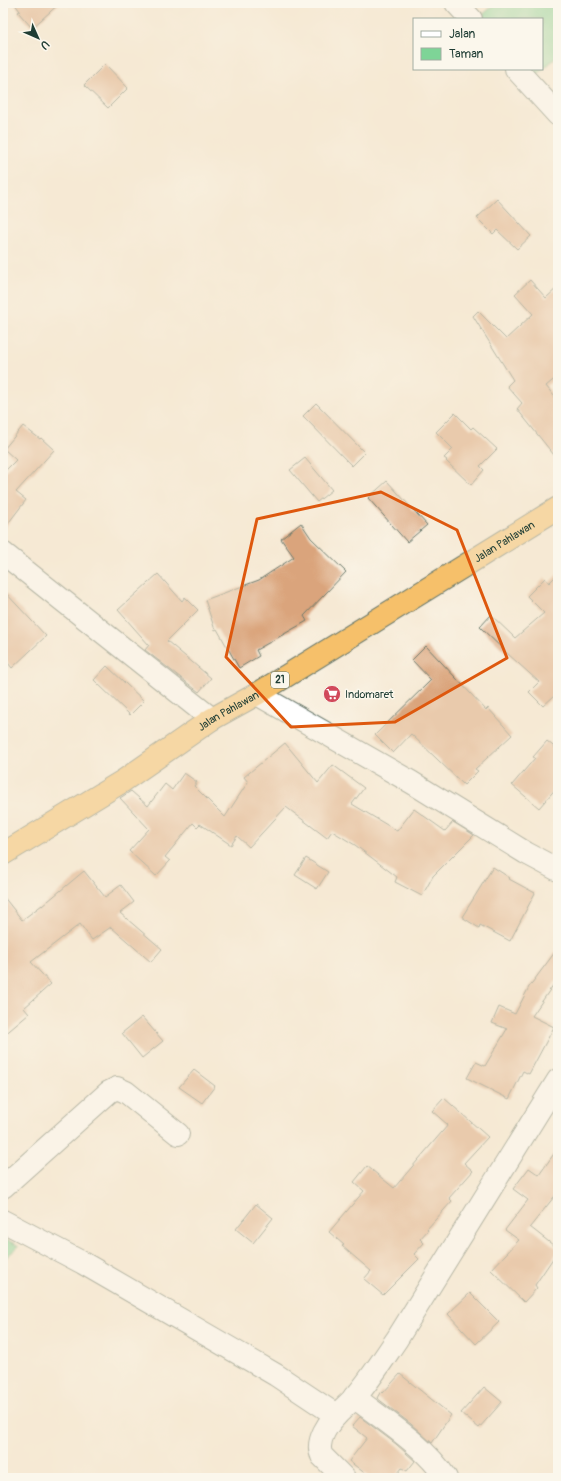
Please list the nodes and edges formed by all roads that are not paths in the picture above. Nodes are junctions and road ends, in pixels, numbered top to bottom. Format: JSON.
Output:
{"nodes":[{"id":1,"x":456,"y":3,"type":"edge"},
{"id":2,"x":470,"y":18,"type":"edge"},
{"id":3,"x":517,"y":70,"type":"edge"},
{"id":4,"x":558,"y":115,"type":"edge"},
{"id":5,"x":558,"y":508,"type":"edge"},
{"id":6,"x":3,"y":553,"type":"edge"},
{"id":7,"x":257,"y":694,"type":"junction"},
{"id":8,"x":212,"y":719,"type":"junction"},
{"id":9,"x":3,"y":854,"type":"edge"},
{"id":10,"x":558,"y":870,"type":"edge"},
{"id":11,"x":558,"y":1080,"type":"edge"},
{"id":12,"x":178,"y":1134,"type":"dead end"},
{"id":13,"x":3,"y":1187,"type":"edge"},
{"id":14,"x":3,"y":1221,"type":"edge"},
{"id":15,"x":354,"y":1397,"type":"junction"},
{"id":16,"x":336,"y":1416,"type":"junction"},
{"id":17,"x":344,"y":1478,"type":"edge"},
{"id":18,"x":446,"y":1478,"type":"edge"}],
"edges":[{"from":1,"to":2,"type":"street"},
{"from":3,"to":4,"type":"street"},
{"from":5,"to":7,"type":"highway","name":"Jalan Pahlawan","number":"21"},
{"from":6,"to":8,"type":"street"},
{"from":7,"to":8,"type":"highway","name":"Jalan Pahlawan","number":"21"},
{"from":7,"to":10,"type":"street"},
{"from":8,"to":9,"type":"highway","name":"Jalan Pahlawan","number":"21"},
{"from":11,"to":15,"type":"street"},
{"from":12,"to":13,"type":"street"},
{"from":14,"to":16,"type":"street"},
{"from":15,"to":16,"type":"street"},
{"from":15,"to":18,"type":"street"},
{"from":16,"to":17,"type":"street"}]}
